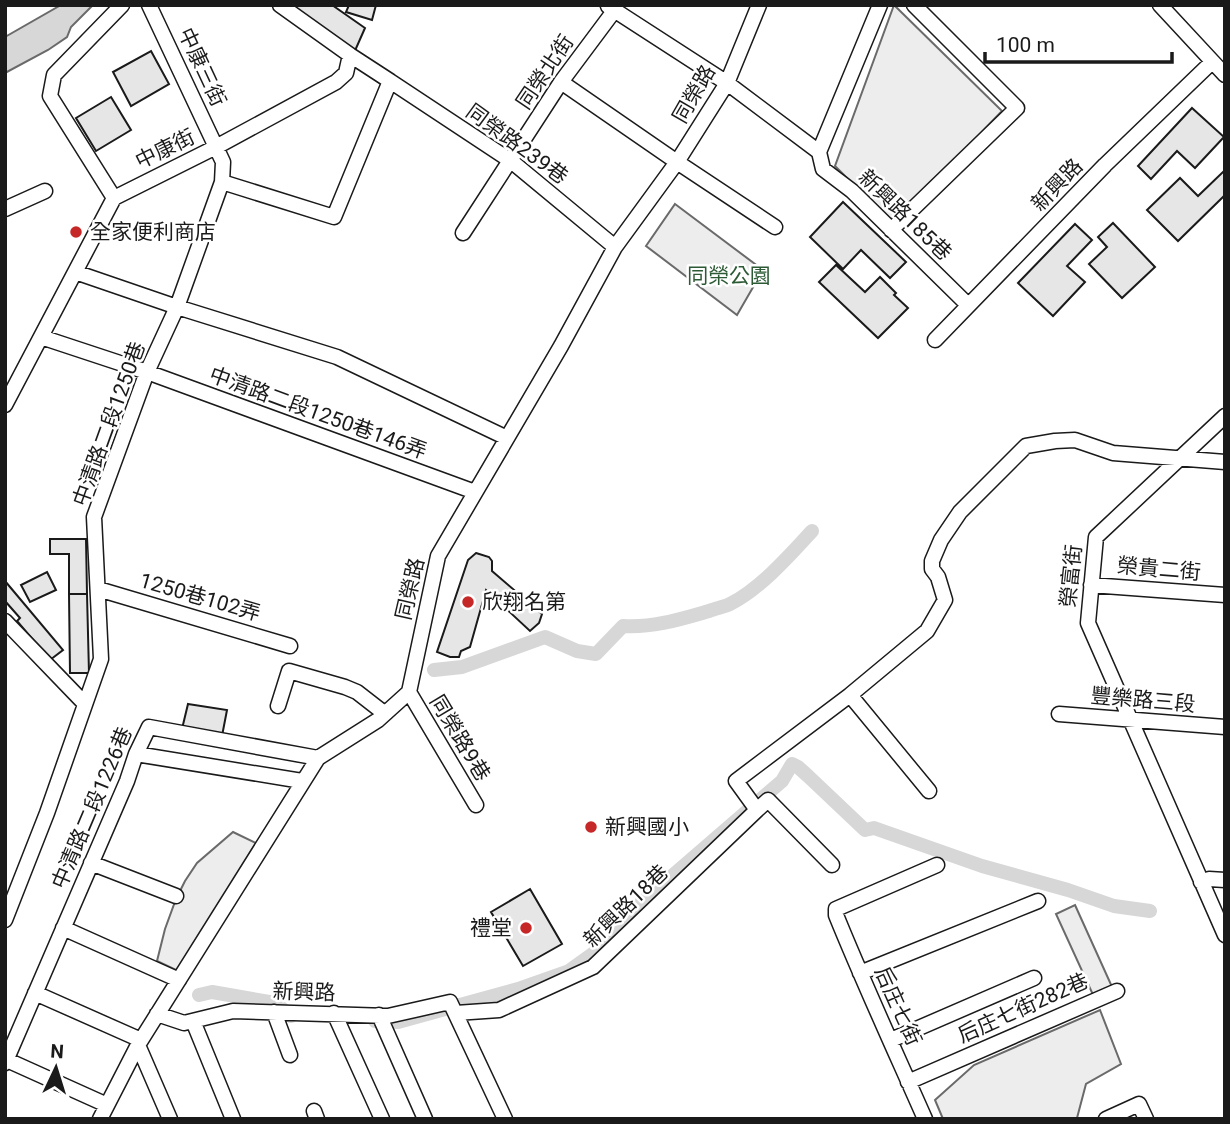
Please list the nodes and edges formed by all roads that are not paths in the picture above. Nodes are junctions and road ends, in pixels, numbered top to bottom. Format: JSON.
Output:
{"nodes":[{"id":1,"x":122,"y":5,"type":"edge"},
{"id":2,"x":149,"y":5,"type":"edge"},
{"id":3,"x":759,"y":5,"type":"edge"},
{"id":4,"x":880,"y":5,"type":"edge"},
{"id":5,"x":914,"y":5,"type":"edge"},
{"id":6,"x":1160,"y":5,"type":"edge"},
{"id":7,"x":279,"y":6,"type":"edge"},
{"id":8,"x":612,"y":7,"type":"edge"},
{"id":9,"x":350,"y":55,"type":"junction"},
{"id":10,"x":1212,"y":62,"type":"junction"},
{"id":11,"x":1225,"y":75,"type":"edge"},
{"id":12,"x":390,"y":81,"type":"junction"},
{"id":13,"x":561,"y":82,"type":"junction"},
{"id":14,"x":727,"y":83,"type":"junction"},
{"id":15,"x":216,"y":147,"type":"junction"},
{"id":16,"x":819,"y":152,"type":"junction"},
{"id":17,"x":511,"y":161,"type":"junction"},
{"id":18,"x":677,"y":162,"type":"junction"},
{"id":19,"x":222,"y":182,"type":"junction"},
{"id":20,"x":44,"y":191,"type":"dead end"},
{"id":21,"x":114,"y":198,"type":"junction"},
{"id":22,"x":5,"y":209,"type":"edge"},
{"id":23,"x":775,"y":227,"type":"dead end"},
{"id":24,"x":891,"y":230,"type":"junction"},
{"id":25,"x":463,"y":233,"type":"dead end"},
{"id":26,"x":615,"y":247,"type":"junction"},
{"id":27,"x":75,"y":272,"type":"junction"},
{"id":28,"x":968,"y":305,"type":"junction"},
{"id":29,"x":177,"y":307,"type":"junction"},
{"id":30,"x":41,"y":337,"type":"junction"},
{"id":31,"x":935,"y":340,"type":"dead end"},
{"id":32,"x":147,"y":372,"type":"junction"},
{"id":33,"x":5,"y":405,"type":"edge"},
{"id":34,"x":1225,"y":416,"type":"edge"},
{"id":35,"x":507,"y":438,"type":"junction"},
{"id":36,"x":1181,"y":458,"type":"junction"},
{"id":37,"x":1225,"y":462,"type":"edge"},
{"id":38,"x":475,"y":492,"type":"junction"},
{"id":39,"x":1091,"y":584,"type":"junction"},
{"id":40,"x":98,"y":589,"type":"junction"},
{"id":41,"x":1225,"y":595,"type":"edge"},
{"id":42,"x":5,"y":621,"type":"edge"},
{"id":43,"x":290,"y":646,"type":"dead end"},
{"id":44,"x":409,"y":692,"type":"junction"},
{"id":45,"x":849,"y":695,"type":"junction"},
{"id":46,"x":85,"y":704,"type":"junction"},
{"id":47,"x":278,"y":706,"type":"dead end"},
{"id":48,"x":384,"y":713,"type":"junction"},
{"id":49,"x":1059,"y":714,"type":"dead end"},
{"id":50,"x":1130,"y":719,"type":"junction"},
{"id":51,"x":1225,"y":727,"type":"edge"},
{"id":52,"x":136,"y":754,"type":"junction"},
{"id":53,"x":318,"y":758,"type":"junction"},
{"id":54,"x":302,"y":781,"type":"junction"},
{"id":55,"x":929,"y":790,"type":"dead end"},
{"id":56,"x":476,"y":806,"type":"dead end"},
{"id":57,"x":757,"y":810,"type":"junction"},
{"id":58,"x":91,"y":863,"type":"junction"},
{"id":59,"x":832,"y":865,"type":"dead end"},
{"id":60,"x":937,"y":865,"type":"dead end"},
{"id":61,"x":1225,"y":880,"type":"edge"},
{"id":62,"x":1201,"y":882,"type":"junction"},
{"id":63,"x":176,"y":896,"type":"dead end"},
{"id":64,"x":1038,"y":901,"type":"dead end"},
{"id":65,"x":5,"y":920,"type":"edge"},
{"id":66,"x":63,"y":928,"type":"junction"},
{"id":67,"x":1225,"y":935,"type":"edge"},
{"id":68,"x":860,"y":973,"type":"junction"},
{"id":69,"x":1034,"y":978,"type":"dead end"},
{"id":70,"x":178,"y":980,"type":"junction"},
{"id":71,"x":1117,"y":991,"type":"dead end"},
{"id":72,"x":35,"y":993,"type":"junction"},
{"id":73,"x":453,"y":1008,"type":"junction"},
{"id":74,"x":274,"y":1012,"type":"junction"},
{"id":75,"x":334,"y":1013,"type":"junction"},
{"id":76,"x":158,"y":1014,"type":"junction"},
{"id":77,"x":379,"y":1015,"type":"junction"},
{"id":78,"x":193,"y":1021,"type":"junction"},
{"id":79,"x":891,"y":1040,"type":"junction"},
{"id":80,"x":140,"y":1043,"type":"junction"},
{"id":81,"x":290,"y":1055,"type":"dead end"},
{"id":82,"x":6,"y":1061,"type":"edge"},
{"id":83,"x":908,"y":1082,"type":"junction"},
{"id":84,"x":107,"y":1105,"type":"junction"},
{"id":85,"x":100,"y":1119,"type":"edge"},
{"id":86,"x":170,"y":1119,"type":"edge"},
{"id":87,"x":233,"y":1119,"type":"edge"},
{"id":88,"x":382,"y":1119,"type":"edge"},
{"id":89,"x":425,"y":1119,"type":"edge"},
{"id":90,"x":505,"y":1119,"type":"edge"},
{"id":91,"x":925,"y":1119,"type":"edge"},
{"id":92,"x":1106,"y":1119,"type":"edge"},
{"id":93,"x":1146,"y":1119,"type":"edge"}],
"edges":[{"from":1,"to":21,"type":"street"},
{"from":2,"to":15,"type":"street","name":"中康三街"},
{"from":3,"to":14,"type":"street","name":"同榮路"},
{"from":4,"to":16,"type":"street"},
{"from":5,"to":24,"type":"street"},
{"from":6,"to":10,"type":"street"},
{"from":7,"to":9,"type":"street"},
{"from":8,"to":13,"type":"street","name":"同榮北街"},
{"from":8,"to":14,"type":"street"},
{"from":9,"to":12,"type":"street","name":"同榮路239巷"},
{"from":9,"to":15,"type":"street","name":"中康街"},
{"from":10,"to":11,"type":"street"},
{"from":10,"to":28,"type":"street","name":"新興路"},
{"from":12,"to":17,"type":"street","name":"同榮路239巷"},
{"from":12,"to":19,"type":"street"},
{"from":13,"to":17,"type":"street","name":"同榮北街"},
{"from":13,"to":18,"type":"street"},
{"from":14,"to":16,"type":"street"},
{"from":14,"to":18,"type":"street","name":"同榮路"},
{"from":15,"to":19,"type":"street","name":"中清路二段1250巷"},
{"from":15,"to":21,"type":"street","name":"中康街"},
{"from":16,"to":24,"type":"street","name":"新興路185巷"},
{"from":17,"to":25,"type":"street","name":"同榮北街"},
{"from":17,"to":26,"type":"street","name":"同榮路239巷"},
{"from":18,"to":23,"type":"street"},
{"from":18,"to":26,"type":"street","name":"同榮路"},
{"from":19,"to":29,"type":"street","name":"中清路二段1250巷"},
{"from":20,"to":22,"type":"street"},
{"from":21,"to":27,"type":"street"},
{"from":24,"to":28,"type":"street","name":"新興路185巷"},
{"from":26,"to":35,"type":"street","name":"同榮路"},
{"from":27,"to":29,"type":"street"},
{"from":27,"to":30,"type":"street"},
{"from":28,"to":31,"type":"street","name":"新興路"},
{"from":29,"to":32,"type":"street","name":"中清路二段1250巷"},
{"from":29,"to":35,"type":"street"},
{"from":30,"to":32,"type":"street","name":"中清路二段1250巷146弄"},
{"from":30,"to":33,"type":"street"},
{"from":32,"to":38,"type":"street","name":"中清路二段1250巷146弄"},
{"from":32,"to":40,"type":"street","name":"中清路二段1250巷"},
{"from":34,"to":36,"type":"street","name":"榮富街"},
{"from":35,"to":38,"type":"street","name":"同榮路"},
{"from":36,"to":37,"type":"street"},
{"from":36,"to":39,"type":"street","name":"榮富街"},
{"from":36,"to":45,"type":"street"},
{"from":38,"to":44,"type":"street","name":"同榮路"},
{"from":39,"to":41,"type":"street","name":"榮貴二街"},
{"from":39,"to":50,"type":"street","name":"榮富街"},
{"from":40,"to":43,"type":"street","name":"1250巷102弄"},
{"from":40,"to":46,"type":"street","name":"中清路二段1250巷"},
{"from":42,"to":46,"type":"street"},
{"from":44,"to":48,"type":"street"},
{"from":44,"to":56,"type":"street","name":"同榮路9巷"},
{"from":45,"to":55,"type":"street"},
{"from":45,"to":57,"type":"street"},
{"from":46,"to":65,"type":"street","name":"中清路二段1250巷"},
{"from":47,"to":48,"type":"street"},
{"from":48,"to":53,"type":"street"},
{"from":49,"to":50,"type":"street","name":"豐樂路三段"},
{"from":50,"to":51,"type":"street","name":"豐樂路三段"},
{"from":50,"to":62,"type":"street","name":"榮富街"},
{"from":52,"to":53,"type":"street","name":"中清路二段1226巷"},
{"from":52,"to":54,"type":"street"},
{"from":52,"to":58,"type":"street","name":"中清路二段1226巷"},
{"from":53,"to":54,"type":"street"},
{"from":54,"to":70,"type":"street"},
{"from":57,"to":59,"type":"street"},
{"from":57,"to":73,"type":"street","name":"新興路18巷"},
{"from":58,"to":63,"type":"street"},
{"from":58,"to":66,"type":"street","name":"中清路二段1226巷"},
{"from":60,"to":68,"type":"street","name":"后庄七街"},
{"from":61,"to":62,"type":"street"},
{"from":62,"to":67,"type":"street","name":"榮富街"},
{"from":64,"to":68,"type":"street"},
{"from":66,"to":70,"type":"street"},
{"from":66,"to":72,"type":"street","name":"中清路二段1226巷"},
{"from":68,"to":79,"type":"street","name":"后庄七街"},
{"from":69,"to":79,"type":"street"},
{"from":70,"to":76,"type":"street"},
{"from":71,"to":83,"type":"street","name":"后庄七街282巷"},
{"from":72,"to":80,"type":"street"},
{"from":72,"to":82,"type":"street","name":"中清路二段1226巷"},
{"from":73,"to":77,"type":"street","name":"新興路"},
{"from":73,"to":90,"type":"street"},
{"from":74,"to":75,"type":"street","name":"新興路"},
{"from":74,"to":78,"type":"street","name":"新興路"},
{"from":74,"to":81,"type":"street"},
{"from":75,"to":77,"type":"street","name":"新興路"},
{"from":75,"to":88,"type":"street"},
{"from":76,"to":78,"type":"street","name":"新興路"},
{"from":76,"to":80,"type":"street"},
{"from":77,"to":89,"type":"street"},
{"from":78,"to":87,"type":"street"},
{"from":79,"to":83,"type":"street","name":"后庄七街"},
{"from":80,"to":84,"type":"street"},
{"from":80,"to":86,"type":"street"},
{"from":82,"to":84,"type":"street"},
{"from":83,"to":91,"type":"street","name":"后庄七街"},
{"from":84,"to":85,"type":"street"},
{"from":92,"to":93,"type":"street"}]}
